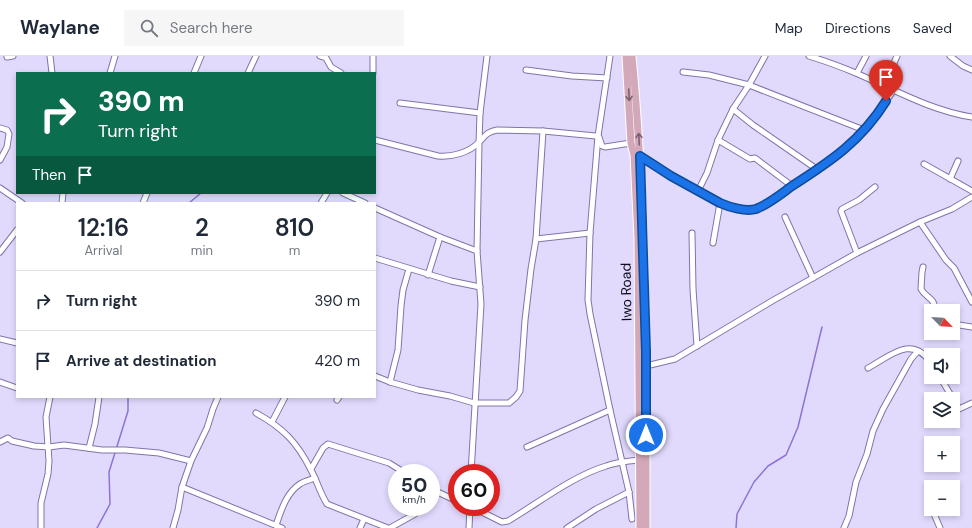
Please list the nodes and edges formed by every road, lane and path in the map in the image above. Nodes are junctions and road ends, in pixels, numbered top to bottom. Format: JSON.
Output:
{"nodes":[{"id":1,"x":13,"y":56,"type":"edge"},
{"id":2,"x":50,"y":56,"type":"edge"},
{"id":3,"x":115,"y":56,"type":"edge"},
{"id":4,"x":201,"y":56,"type":"edge"},
{"id":5,"x":256,"y":56,"type":"edge"},
{"id":6,"x":320,"y":56,"type":"edge"},
{"id":7,"x":373,"y":56,"type":"edge"},
{"id":8,"x":487,"y":56,"type":"edge"},
{"id":9,"x":610,"y":56,"type":"edge"},
{"id":10,"x":626,"y":56,"type":"edge"},
{"id":11,"x":632,"y":56,"type":"edge"},
{"id":12,"x":765,"y":56,"type":"edge"},
{"id":13,"x":810,"y":56,"type":"edge"},
{"id":14,"x":866,"y":56,"type":"edge"},
{"id":15,"x":897,"y":56,"type":"edge"},
{"id":16,"x":950,"y":56,"type":"edge"},
{"id":17,"x":6,"y":57,"type":"edge"},
{"id":18,"x":957,"y":58,"type":"edge"},
{"id":19,"x":526,"y":70,"type":"dead end"},
{"id":20,"x":972,"y":70,"type":"edge"},
{"id":21,"x":52,"y":72,"type":"edge"},
{"id":22,"x":110,"y":72,"type":"edge"},
{"id":23,"x":194,"y":72,"type":"edge"},
{"id":24,"x":248,"y":72,"type":"edge"},
{"id":25,"x":339,"y":72,"type":"edge"},
{"id":26,"x":373,"y":72,"type":"edge"},
{"id":27,"x":683,"y":72,"type":"dead end"},
{"id":28,"x":857,"y":73,"type":"junction"},
{"id":29,"x":607,"y":78,"type":"junction"},
{"id":30,"x":749,"y":85,"type":"junction"},
{"id":31,"x":884,"y":86,"type":"junction"},
{"id":32,"x":893,"y":91,"type":"junction"},
{"id":33,"x":400,"y":102,"type":"dead end"},
{"id":34,"x":733,"y":109,"type":"junction"},
{"id":35,"x":480,"y":113,"type":"junction"},
{"id":36,"x":972,"y":117,"type":"edge"},
{"id":37,"x":0,"y":128,"type":"edge"},
{"id":38,"x":864,"y":130,"type":"junction"},
{"id":39,"x":543,"y":131,"type":"junction"},
{"id":40,"x":598,"y":136,"type":"junction"},
{"id":41,"x":376,"y":140,"type":"edge"},
{"id":42,"x":718,"y":140,"type":"junction"},
{"id":43,"x":478,"y":143,"type":"junction"},
{"id":44,"x":631,"y":143,"type":"junction"},
{"id":45,"x":640,"y":156,"type":"junction"},
{"id":46,"x":0,"y":160,"type":"edge"},
{"id":47,"x":958,"y":161,"type":"dead end"},
{"id":48,"x":924,"y":164,"type":"dead end"},
{"id":49,"x":818,"y":170,"type":"junction"},
{"id":50,"x":950,"y":179,"type":"junction"},
{"id":51,"x":792,"y":186,"type":"junction"},
{"id":52,"x":875,"y":187,"type":"dead end"},
{"id":53,"x":0,"y":188,"type":"edge"},
{"id":54,"x":698,"y":191,"type":"junction"},
{"id":55,"x":972,"y":191,"type":"edge"},
{"id":56,"x":345,"y":194,"type":"edge"},
{"id":57,"x":972,"y":197,"type":"edge"},
{"id":58,"x":21,"y":202,"type":"edge"},
{"id":59,"x":363,"y":202,"type":"edge"},
{"id":60,"x":720,"y":203,"type":"junction"},
{"id":61,"x":376,"y":208,"type":"edge"},
{"id":62,"x":785,"y":217,"type":"dead end"},
{"id":63,"x":920,"y":222,"type":"junction"},
{"id":64,"x":16,"y":231,"type":"edge"},
{"id":65,"x":590,"y":233,"type":"junction"},
{"id":66,"x":692,"y":233,"type":"dead end"},
{"id":67,"x":440,"y":237,"type":"junction"},
{"id":68,"x":641,"y":237,"type":"junction"},
{"id":69,"x":536,"y":239,"type":"junction"},
{"id":70,"x":713,"y":243,"type":"dead end"},
{"id":71,"x":477,"y":251,"type":"junction"},
{"id":72,"x":0,"y":252,"type":"edge"},
{"id":73,"x":857,"y":253,"type":"junction"},
{"id":74,"x":376,"y":258,"type":"edge"},
{"id":75,"x":924,"y":267,"type":"dead end"},
{"id":76,"x":409,"y":269,"type":"junction"},
{"id":77,"x":428,"y":275,"type":"junction"},
{"id":78,"x":813,"y":278,"type":"junction"},
{"id":79,"x":480,"y":287,"type":"junction"},
{"id":80,"x":972,"y":302,"type":"edge"},
{"id":81,"x":934,"y":304,"type":"edge"},
{"id":82,"x":960,"y":325,"type":"edge"},
{"id":83,"x":972,"y":327,"type":"edge"},
{"id":84,"x":0,"y":339,"type":"edge"},
{"id":85,"x":16,"y":343,"type":"edge"},
{"id":86,"x":697,"y":346,"type":"junction"},
{"id":87,"x":918,"y":351,"type":"junction"},
{"id":88,"x":924,"y":355,"type":"edge"},
{"id":89,"x":646,"y":366,"type":"junction"},
{"id":90,"x":868,"y":368,"type":"dead end"},
{"id":91,"x":376,"y":376,"type":"edge"},
{"id":92,"x":0,"y":382,"type":"edge"},
{"id":93,"x":390,"y":382,"type":"junction"},
{"id":94,"x":944,"y":384,"type":"edge"},
{"id":95,"x":16,"y":388,"type":"edge"},
{"id":96,"x":48,"y":398,"type":"edge"},
{"id":97,"x":99,"y":398,"type":"edge"},
{"id":98,"x":218,"y":398,"type":"edge"},
{"id":99,"x":284,"y":398,"type":"edge"},
{"id":100,"x":474,"y":403,"type":"junction"},
{"id":101,"x":972,"y":403,"type":"edge"},
{"id":102,"x":610,"y":410,"type":"junction"},
{"id":103,"x":256,"y":413,"type":"dead end"},
{"id":104,"x":272,"y":422,"type":"junction"},
{"id":105,"x":0,"y":442,"type":"edge"},
{"id":106,"x":49,"y":447,"type":"junction"},
{"id":107,"x":527,"y":447,"type":"dead end"},
{"id":108,"x":89,"y":448,"type":"junction"},
{"id":109,"x":640,"y":460,"type":"junction"},
{"id":110,"x":191,"y":461,"type":"junction"},
{"id":111,"x":622,"y":462,"type":"junction"},
{"id":112,"x":391,"y":464,"type":"edge"},
{"id":113,"x":471,"y":464,"type":"edge"},
{"id":114,"x":311,"y":469,"type":"junction"},
{"id":115,"x":315,"y":478,"type":"junction"},
{"id":116,"x":182,"y":487,"type":"junction"},
{"id":117,"x":629,"y":492,"type":"junction"},
{"id":118,"x":411,"y":516,"type":"edge"},
{"id":119,"x":470,"y":516,"type":"edge"},
{"id":120,"x":490,"y":516,"type":"edge"},
{"id":121,"x":935,"y":516,"type":"edge"},
{"id":122,"x":364,"y":519,"type":"junction"},
{"id":123,"x":632,"y":519,"type":"dead end"},
{"id":124,"x":276,"y":525,"type":"junction"},
{"id":125,"x":41,"y":528,"type":"edge"},
{"id":126,"x":173,"y":528,"type":"edge"},
{"id":127,"x":282,"y":528,"type":"edge"},
{"id":128,"x":360,"y":528,"type":"edge"},
{"id":129,"x":389,"y":528,"type":"edge"},
{"id":130,"x":469,"y":528,"type":"edge"},
{"id":131,"x":567,"y":528,"type":"edge"},
{"id":132,"x":640,"y":528,"type":"edge"},
{"id":133,"x":646,"y":528,"type":"edge"},
{"id":134,"x":844,"y":528,"type":"edge"},
{"id":135,"x":940,"y":528,"type":"edge"}],
"edges":[{"from":1,"to":17,"type":"street"},
{"from":2,"to":21,"type":"street"},
{"from":3,"to":22,"type":"street"},
{"from":4,"to":23,"type":"street"},
{"from":5,"to":24,"type":"street"},
{"from":6,"to":25,"type":"street"},
{"from":7,"to":26,"type":"street"},
{"from":8,"to":35,"type":"street"},
{"from":9,"to":29,"type":"street"},
{"from":10,"to":44,"type":"main road","name":"Iwo Road","one_way":true},
{"from":45,"to":11,"type":"main road","name":"Iwo Road","one_way":true},
{"from":12,"to":30,"type":"street"},
{"from":13,"to":28,"type":"street"},
{"from":14,"to":28,"type":"street"},
{"from":15,"to":31,"type":"street"},
{"from":16,"to":18,"type":"street"},
{"from":18,"to":20,"type":"street"},
{"from":19,"to":29,"type":"street"},
{"from":27,"to":30,"type":"street"},
{"from":28,"to":31,"type":"street"},
{"from":29,"to":40,"type":"street"},
{"from":30,"to":34,"type":"street"},
{"from":30,"to":38,"type":"street"},
{"from":31,"to":32,"type":"street"},
{"from":32,"to":36,"type":"street"},
{"from":32,"to":38,"type":"street"},
{"from":33,"to":35,"type":"street"},
{"from":34,"to":42,"type":"street"},
{"from":34,"to":49,"type":"street"},
{"from":35,"to":43,"type":"street"},
{"from":37,"to":46,"type":"street"},
{"from":38,"to":49,"type":"street"},
{"from":39,"to":40,"type":"street"},
{"from":39,"to":43,"type":"street"},
{"from":39,"to":69,"type":"street"},
{"from":40,"to":44,"type":"street"},
{"from":40,"to":65,"type":"street"},
{"from":41,"to":43,"type":"street"},
{"from":42,"to":51,"type":"street"},
{"from":42,"to":54,"type":"street"},
{"from":43,"to":71,"type":"street"},
{"from":44,"to":68,"type":"main road","name":"Iwo Road"},
{"from":45,"to":54,"type":"street"},
{"from":45,"to":68,"type":"main road","name":"Iwo Road"},
{"from":47,"to":50,"type":"street"},
{"from":48,"to":50,"type":"street"},
{"from":49,"to":51,"type":"street"},
{"from":50,"to":55,"type":"street"},
{"from":51,"to":60,"type":"street"},
{"from":52,"to":73,"type":"street"},
{"from":53,"to":58,"type":"street"},
{"from":54,"to":60,"type":"street"},
{"from":56,"to":59,"type":"street"},
{"from":57,"to":63,"type":"street"},
{"from":60,"to":70,"type":"street"},
{"from":61,"to":67,"type":"street"},
{"from":62,"to":78,"type":"street"},
{"from":63,"to":73,"type":"street"},
{"from":63,"to":80,"type":"street"},
{"from":64,"to":72,"type":"street"},
{"from":65,"to":69,"type":"street"},
{"from":65,"to":102,"type":"street"},
{"from":66,"to":86,"type":"street"},
{"from":67,"to":71,"type":"street"},
{"from":67,"to":77,"type":"street"},
{"from":68,"to":89,"type":"main road","name":"Iwo Road"},
{"from":68,"to":109,"type":"main road","name":"Iwo Road"},
{"from":69,"to":100,"type":"street"},
{"from":71,"to":79,"type":"street"},
{"from":73,"to":78,"type":"street"},
{"from":74,"to":76,"type":"street"},
{"from":75,"to":81,"type":"street"},
{"from":76,"to":77,"type":"street"},
{"from":76,"to":93,"type":"street"},
{"from":77,"to":79,"type":"street"},
{"from":78,"to":86,"type":"street"},
{"from":79,"to":100,"type":"street"},
{"from":82,"to":83,"type":"street"},
{"from":84,"to":85,"type":"street"},
{"from":86,"to":89,"type":"street"},
{"from":87,"to":88,"type":"street"},
{"from":87,"to":90,"type":"street"},
{"from":87,"to":134,"type":"street"},
{"from":89,"to":133,"type":"main road","name":"Iwo Road"},
{"from":91,"to":93,"type":"street"},
{"from":92,"to":95,"type":"street"},
{"from":93,"to":100,"type":"street"},
{"from":94,"to":101,"type":"street"},
{"from":96,"to":106,"type":"street"},
{"from":97,"to":108,"type":"street"},
{"from":98,"to":110,"type":"street"},
{"from":99,"to":104,"type":"street"},
{"from":100,"to":113,"type":"street"},
{"from":102,"to":107,"type":"street"},
{"from":102,"to":111,"type":"street"},
{"from":103,"to":104,"type":"street"},
{"from":104,"to":114,"type":"street"},
{"from":105,"to":106,"type":"street"},
{"from":106,"to":108,"type":"street"},
{"from":106,"to":125,"type":"street"},
{"from":108,"to":110,"type":"street"},
{"from":109,"to":111,"type":"street"},
{"from":109,"to":132,"type":"main road","name":"Iwo Road"},
{"from":110,"to":116,"type":"street"},
{"from":111,"to":117,"type":"street"},
{"from":111,"to":120,"type":"street"},
{"from":112,"to":114,"type":"street"},
{"from":114,"to":115,"type":"street"},
{"from":115,"to":122,"type":"street"},
{"from":115,"to":124,"type":"street"},
{"from":116,"to":124,"type":"street"},
{"from":116,"to":126,"type":"street"},
{"from":117,"to":123,"type":"street"},
{"from":117,"to":131,"type":"street"},
{"from":118,"to":129,"type":"street"},
{"from":119,"to":130,"type":"street"},
{"from":121,"to":135,"type":"street"},
{"from":122,"to":128,"type":"street"},
{"from":122,"to":129,"type":"street"},
{"from":124,"to":127,"type":"street"}]}
